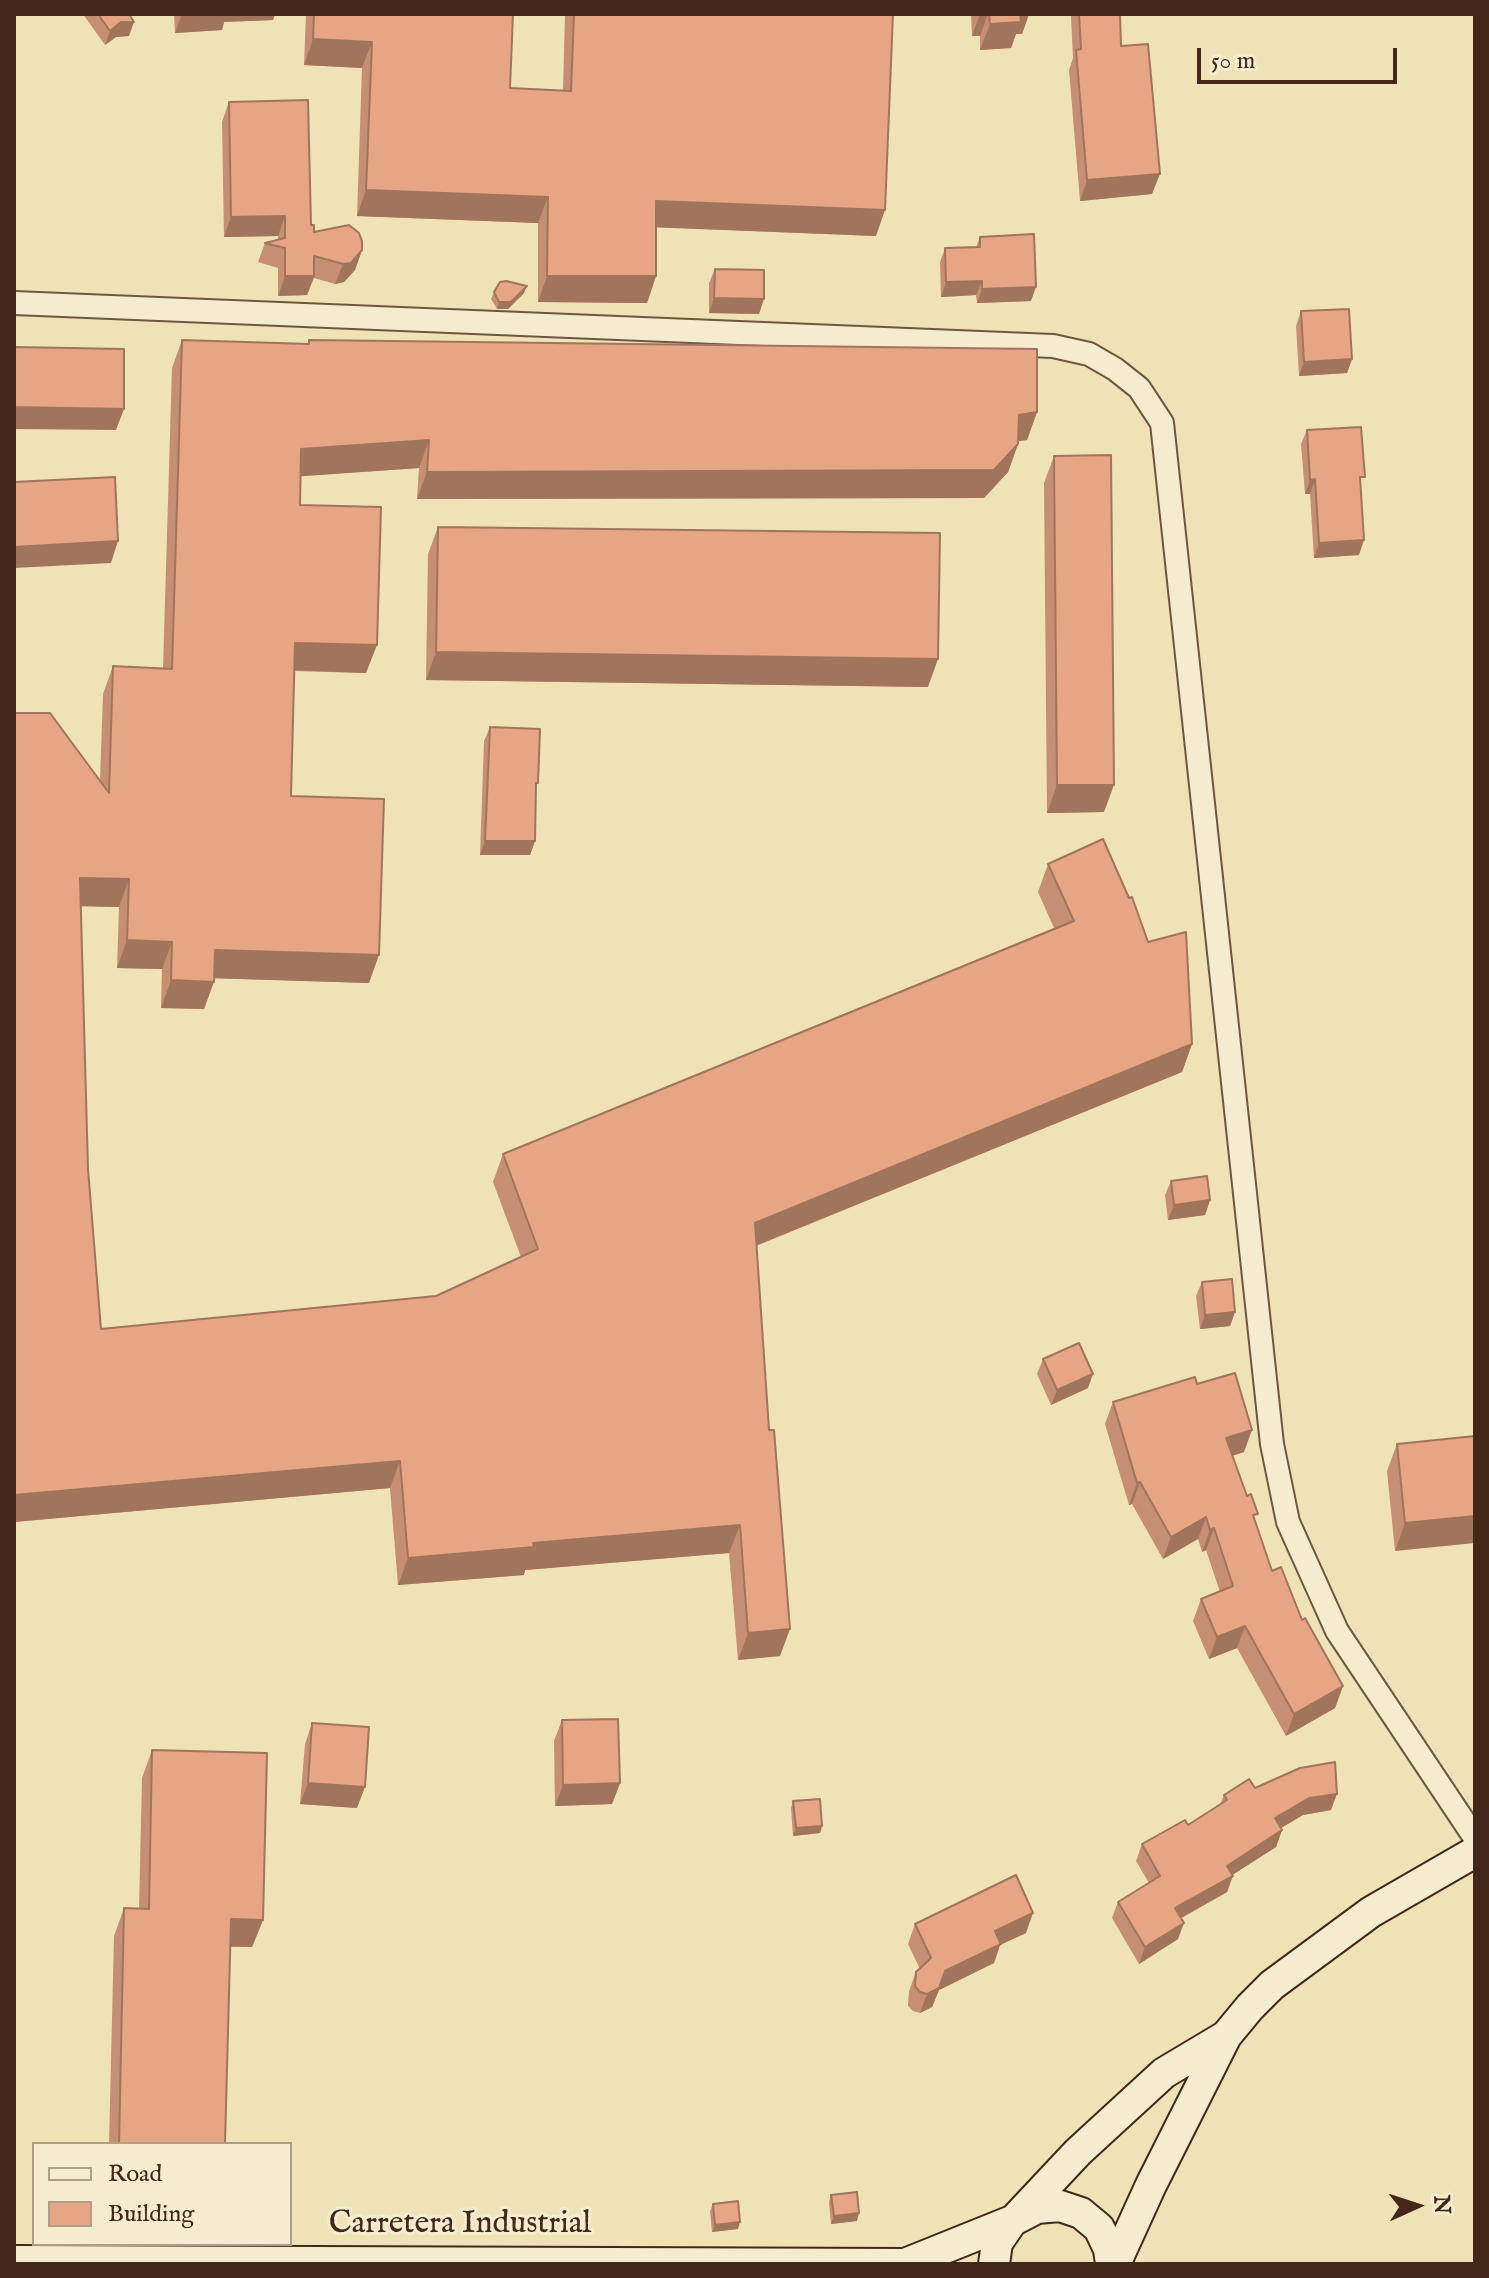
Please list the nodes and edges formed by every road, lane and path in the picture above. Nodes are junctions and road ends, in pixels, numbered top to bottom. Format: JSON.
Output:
{"nodes":[{"id":1,"x":14,"y":303,"type":"edge"},
{"id":2,"x":1475,"y":1838,"type":"edge"},
{"id":3,"x":1475,"y":1852,"type":"edge"},
{"id":4,"x":1226,"y":2036,"type":"junction"},
{"id":5,"x":1014,"y":2220,"type":"junction"},
{"id":6,"x":14,"y":2261,"type":"edge"},
{"id":7,"x":906,"y":2264,"type":"edge"},
{"id":8,"x":994,"y":2264,"type":"edge"},
{"id":9,"x":1113,"y":2264,"type":"edge"}],
"edges":[{"from":1,"to":2,"type":"street"},
{"from":3,"to":4,"type":"main road"},
{"from":4,"to":5,"type":"main road"},
{"from":4,"to":9,"type":"main road"},
{"from":5,"to":7,"type":"main road","name":"Carretera Industrial"},
{"from":5,"to":8,"type":"main road"},
{"from":5,"to":9,"type":"main road","name":"Carretera Industrial"},
{"from":6,"to":7,"type":"main road","name":"Carretera Industrial"}]}
